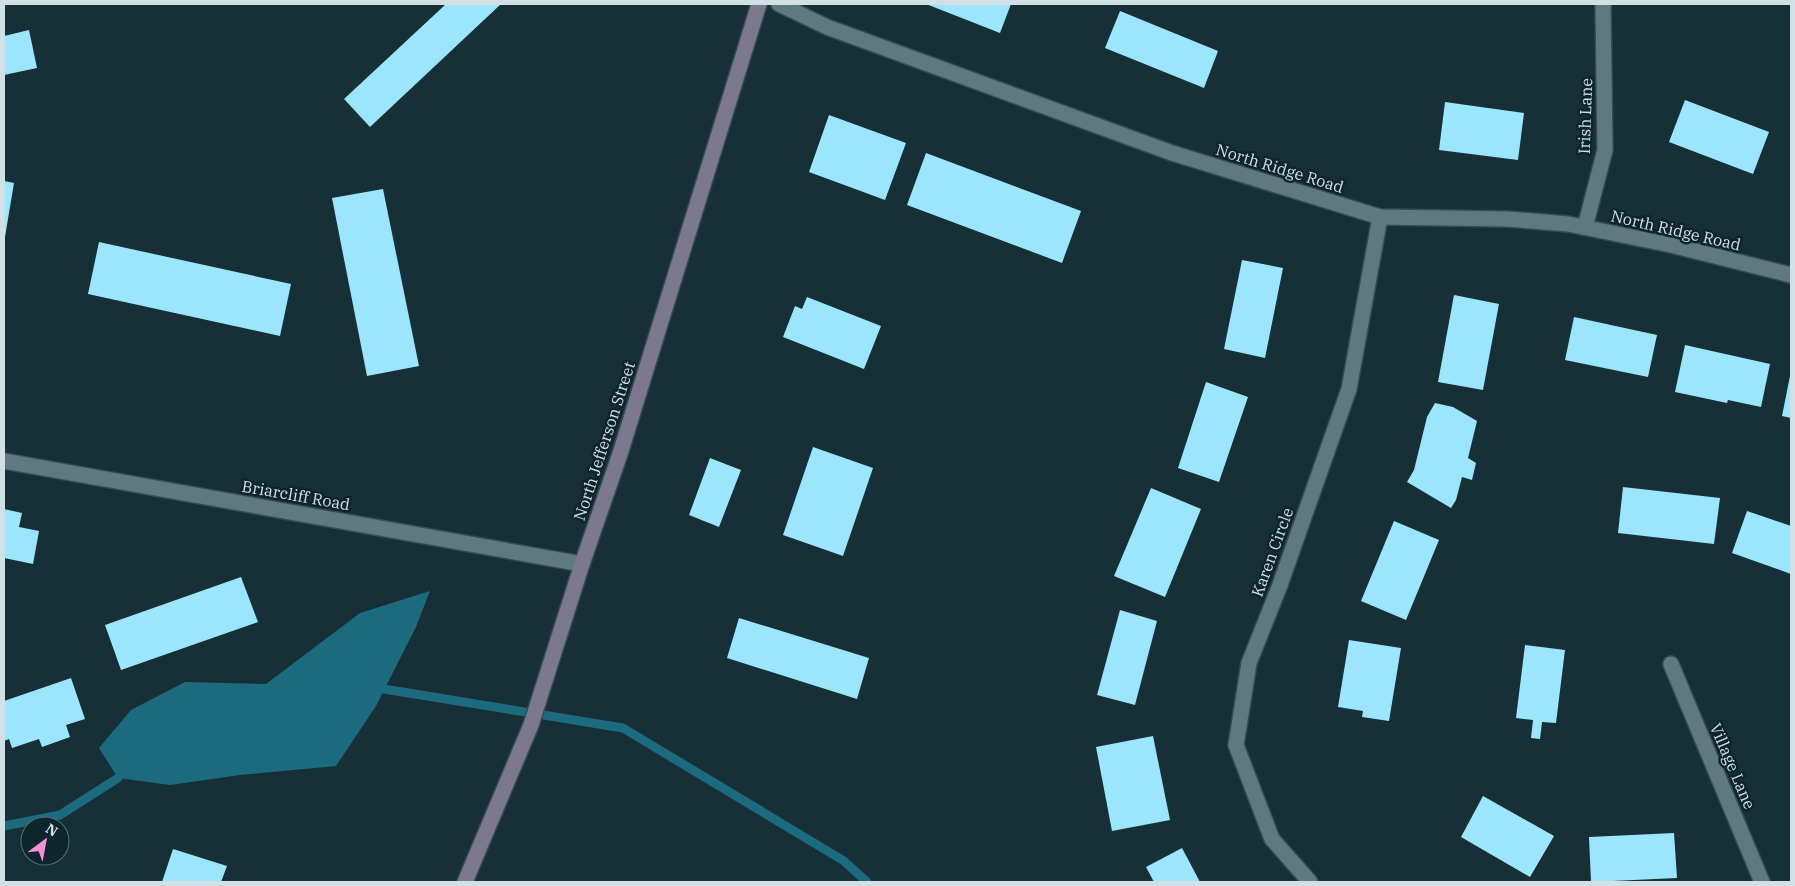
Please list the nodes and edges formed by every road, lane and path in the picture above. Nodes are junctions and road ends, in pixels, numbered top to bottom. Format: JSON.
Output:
{"nodes":[{"id":1,"x":759,"y":4,"type":"edge"},
{"id":2,"x":779,"y":4,"type":"edge"},
{"id":3,"x":1603,"y":4,"type":"edge"},
{"id":4,"x":1380,"y":217,"type":"junction"},
{"id":5,"x":1585,"y":227,"type":"junction"},
{"id":6,"x":1791,"y":275,"type":"edge"},
{"id":7,"x":4,"y":461,"type":"edge"},
{"id":8,"x":582,"y":564,"type":"junction"},
{"id":9,"x":1671,"y":664,"type":"dead end"},
{"id":10,"x":465,"y":882,"type":"edge"},
{"id":11,"x":1310,"y":882,"type":"edge"},
{"id":12,"x":1762,"y":882,"type":"edge"}],
"edges":[{"from":1,"to":8,"type":"main road","name":"North Jefferson Street"},
{"from":2,"to":4,"type":"street","name":"North Ridge Road"},
{"from":3,"to":5,"type":"street","name":"Irish Lane"},
{"from":4,"to":5,"type":"street","name":"North Ridge Road"},
{"from":4,"to":11,"type":"street","name":"Karen Circle"},
{"from":5,"to":6,"type":"street","name":"North Ridge Road"},
{"from":7,"to":8,"type":"street","name":"Briarcliff Road"},
{"from":8,"to":10,"type":"main road","name":"North Jefferson Street"},
{"from":9,"to":12,"type":"street","name":"Village Lane"}]}
